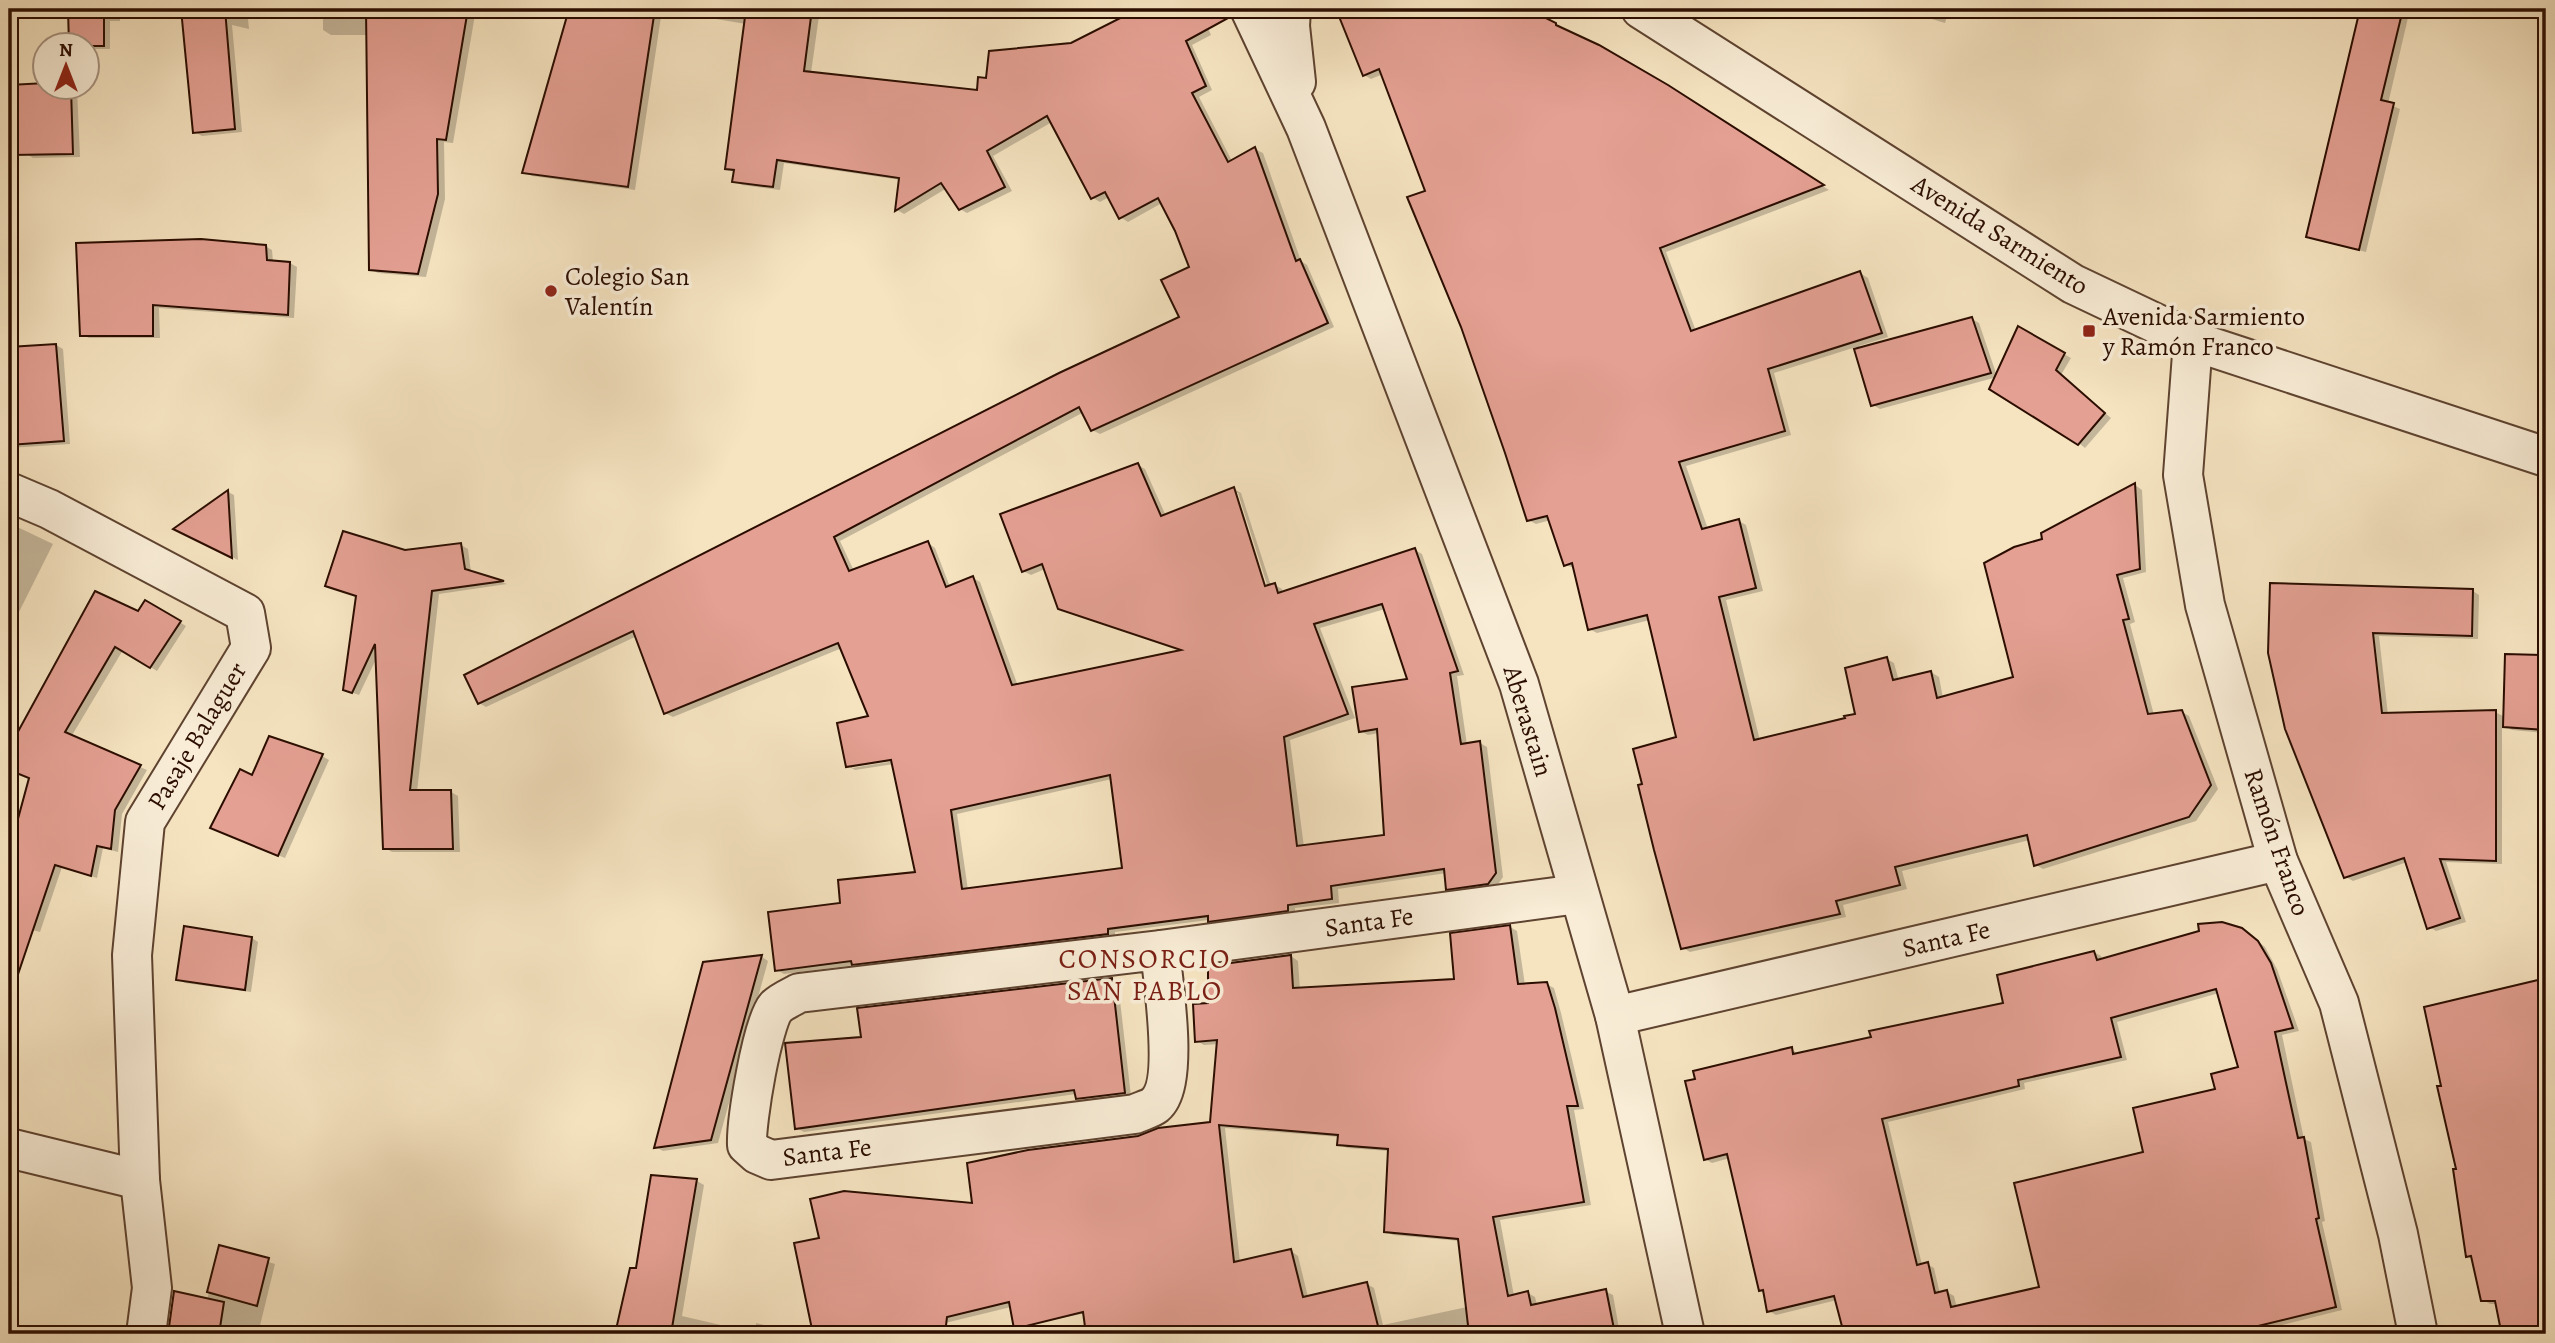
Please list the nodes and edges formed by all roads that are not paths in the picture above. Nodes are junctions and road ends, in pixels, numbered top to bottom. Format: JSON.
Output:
{"nodes":[{"id":1,"x":1250,"y":9,"type":"edge"},
{"id":2,"x":1291,"y":9,"type":"edge"},
{"id":3,"x":1641,"y":9,"type":"edge"},
{"id":4,"x":1306,"y":128,"type":"junction"},
{"id":5,"x":2193,"y":341,"type":"junction"},
{"id":6,"x":2546,"y":457,"type":"edge"},
{"id":7,"x":9,"y":492,"type":"edge"},
{"id":8,"x":2278,"y":861,"type":"junction"},
{"id":9,"x":1578,"y":894,"type":"junction"},
{"id":10,"x":1160,"y":950,"type":"junction"},
{"id":11,"x":1615,"y":1016,"type":"junction"},
{"id":12,"x":9,"y":1148,"type":"edge"},
{"id":13,"x":141,"y":1180,"type":"junction"},
{"id":14,"x":146,"y":1334,"type":"edge"},
{"id":15,"x":1685,"y":1334,"type":"edge"},
{"id":16,"x":2418,"y":1334,"type":"edge"}],
"edges":[{"from":1,"to":4,"type":"street","name":"Aberastain"},
{"from":2,"to":4,"type":"street","name":"Aberastain"},
{"from":3,"to":5,"type":"street","name":"Avenida Sarmiento"},
{"from":4,"to":9,"type":"street","name":"Aberastain"},
{"from":5,"to":6,"type":"street","name":"Avenida Sarmiento"},
{"from":5,"to":8,"type":"street","name":"Ramón Franco"},
{"from":7,"to":13,"type":"street","name":"Pasaje Balaguer"},
{"from":8,"to":11,"type":"street","name":"Santa Fe"},
{"from":8,"to":16,"type":"street","name":"Ramón Franco"},
{"from":9,"to":10,"type":"street","name":"Santa Fe"},
{"from":9,"to":11,"type":"street","name":"Aberastain"},
{"from":10,"to":10,"type":"street","name":"Santa Fe"},
{"from":11,"to":15,"type":"street","name":"Aberastain"},
{"from":12,"to":13,"type":"street"},
{"from":13,"to":14,"type":"street","name":"Pasaje Balaguer"}]}
